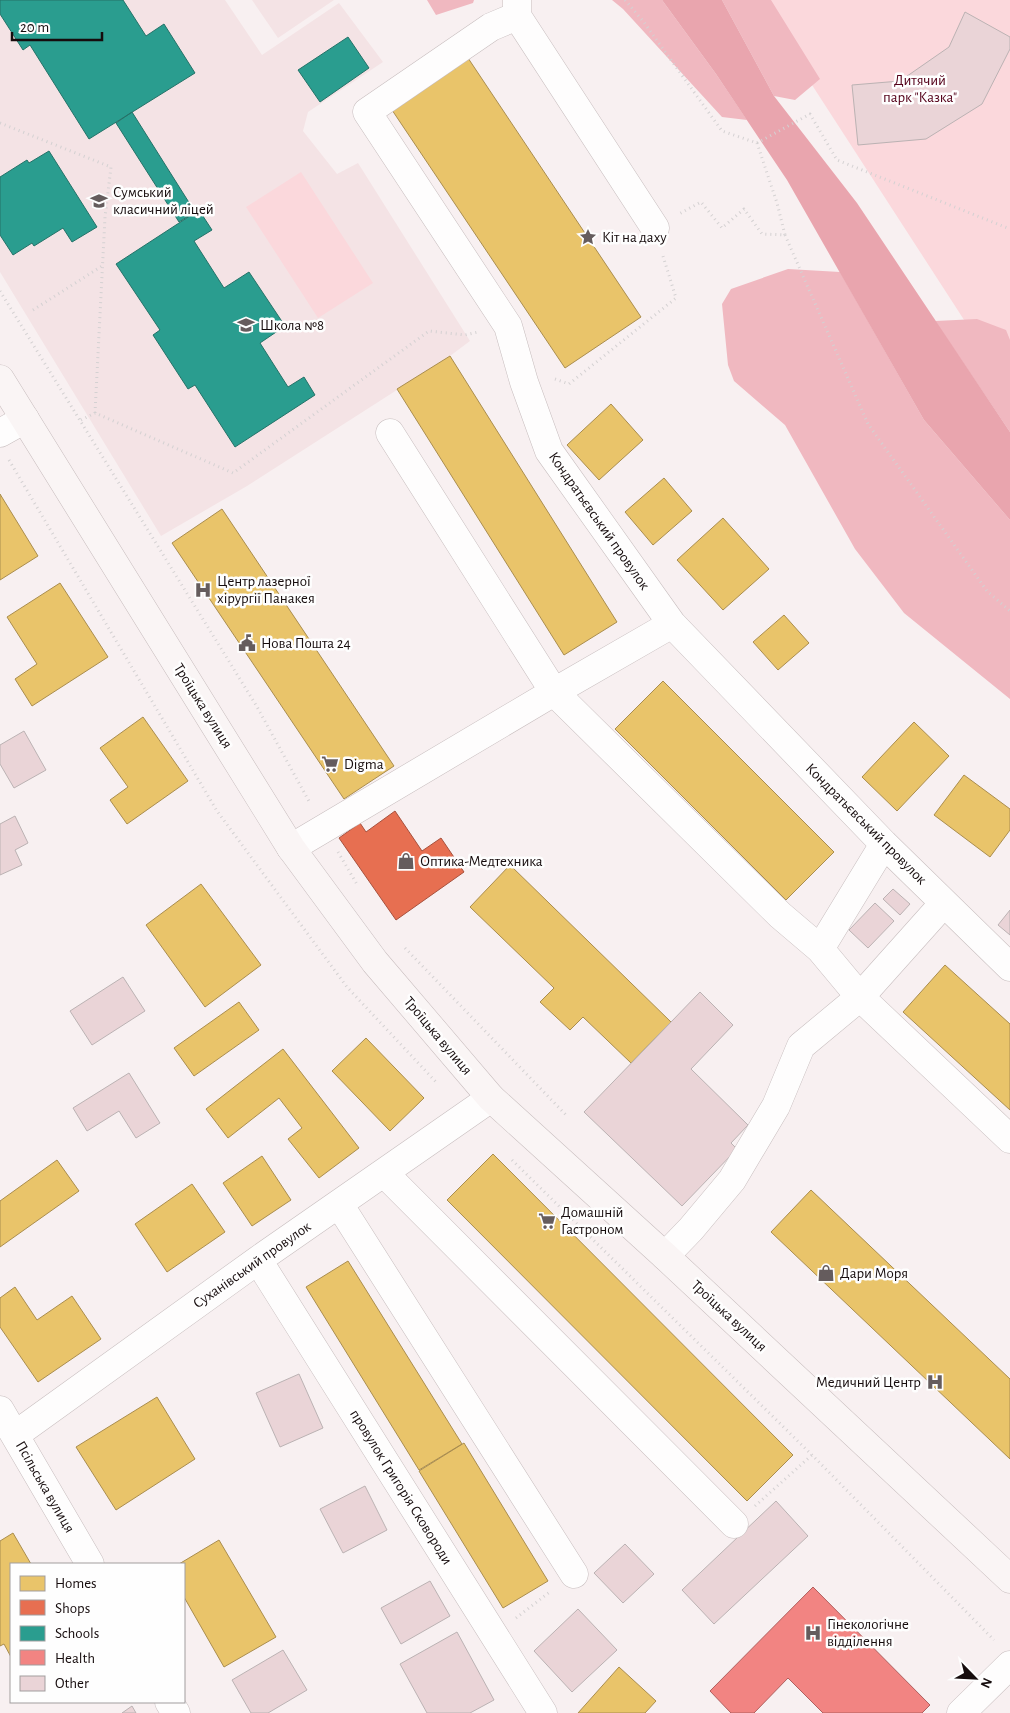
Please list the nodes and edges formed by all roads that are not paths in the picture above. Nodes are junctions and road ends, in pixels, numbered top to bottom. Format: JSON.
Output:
{"nodes":[{"id":1,"x":517,"y":8,"type":"edge"},
{"id":2,"x":655,"y":228,"type":"road end"},
{"id":3,"x":0,"y":379,"type":"edge"},
{"id":4,"x":25,"y":419,"type":"junction"},
{"id":5,"x":390,"y":432,"type":"dead end"},
{"id":6,"x":0,"y":433,"type":"edge"},
{"id":7,"x":672,"y":624,"type":"junction"},
{"id":8,"x":554,"y":692,"type":"junction"},
{"id":9,"x":884,"y":844,"type":"junction"},
{"id":10,"x":292,"y":848,"type":"junction"},
{"id":11,"x":944,"y":903,"type":"junction"},
{"id":12,"x":820,"y":949,"type":"junction"},
{"id":13,"x":1010,"y":967,"type":"edge"},
{"id":14,"x":860,"y":997,"type":"junction"},
{"id":15,"x":490,"y":1098,"type":"junction"},
{"id":16,"x":1010,"y":1139,"type":"edge"},
{"id":17,"x":384,"y":1173,"type":"junction"},
{"id":18,"x":339,"y":1204,"type":"junction"},
{"id":19,"x":665,"y":1256,"type":"junction"},
{"id":20,"x":258,"y":1260,"type":"junction"},
{"id":21,"x":0,"y":1410,"type":"edge"},
{"id":22,"x":15,"y":1435,"type":"junction"},
{"id":23,"x":734,"y":1524,"type":"road end"},
{"id":24,"x":89,"y":1563,"type":"edge"},
{"id":25,"x":574,"y":1574,"type":"road end"},
{"id":26,"x":1010,"y":1579,"type":"edge"},
{"id":27,"x":1010,"y":1665,"type":"edge"},
{"id":28,"x":968,"y":1711,"type":"edge"},
{"id":29,"x":543,"y":1713,"type":"edge"}],
"edges":[{"from":1,"to":2,"type":"street"},
{"from":1,"to":7,"type":"street","name":"Кондратьєвський провулок"},
{"from":3,"to":4,"type":"main road","name":"Троїцька вулиця"},
{"from":4,"to":6,"type":"street"},
{"from":4,"to":10,"type":"main road","name":"Троїцька вулиця"},
{"from":5,"to":8,"type":"street"},
{"from":7,"to":8,"type":"street"},
{"from":7,"to":9,"type":"street","name":"Кондратьєвський провулок"},
{"from":8,"to":10,"type":"street"},
{"from":8,"to":12,"type":"street"},
{"from":9,"to":11,"type":"street","name":"Кондратьєвський провулок"},
{"from":9,"to":12,"type":"street"},
{"from":10,"to":15,"type":"main road","name":"Троїцька вулиця"},
{"from":11,"to":13,"type":"street","name":"Кондратьєвський провулок"},
{"from":11,"to":14,"type":"street"},
{"from":12,"to":14,"type":"street"},
{"from":14,"to":16,"type":"street"},
{"from":14,"to":19,"type":"street"},
{"from":15,"to":17,"type":"street","name":"Суханівський провулок"},
{"from":15,"to":19,"type":"main road","name":"Троїцька вулиця"},
{"from":17,"to":18,"type":"street","name":"Суханівський провулок"},
{"from":17,"to":23,"type":"street"},
{"from":18,"to":20,"type":"street","name":"Суханівський провулок"},
{"from":18,"to":25,"type":"street"},
{"from":19,"to":26,"type":"main road","name":"Троїцька вулиця"},
{"from":20,"to":22,"type":"street","name":"Суханівський провулок"},
{"from":20,"to":29,"type":"street","name":"провулок Григорія Сковороди"},
{"from":21,"to":22,"type":"street","name":"Псільська вулиця"},
{"from":22,"to":24,"type":"street","name":"Псільська вулиця"},
{"from":27,"to":28,"type":"street"}]}
